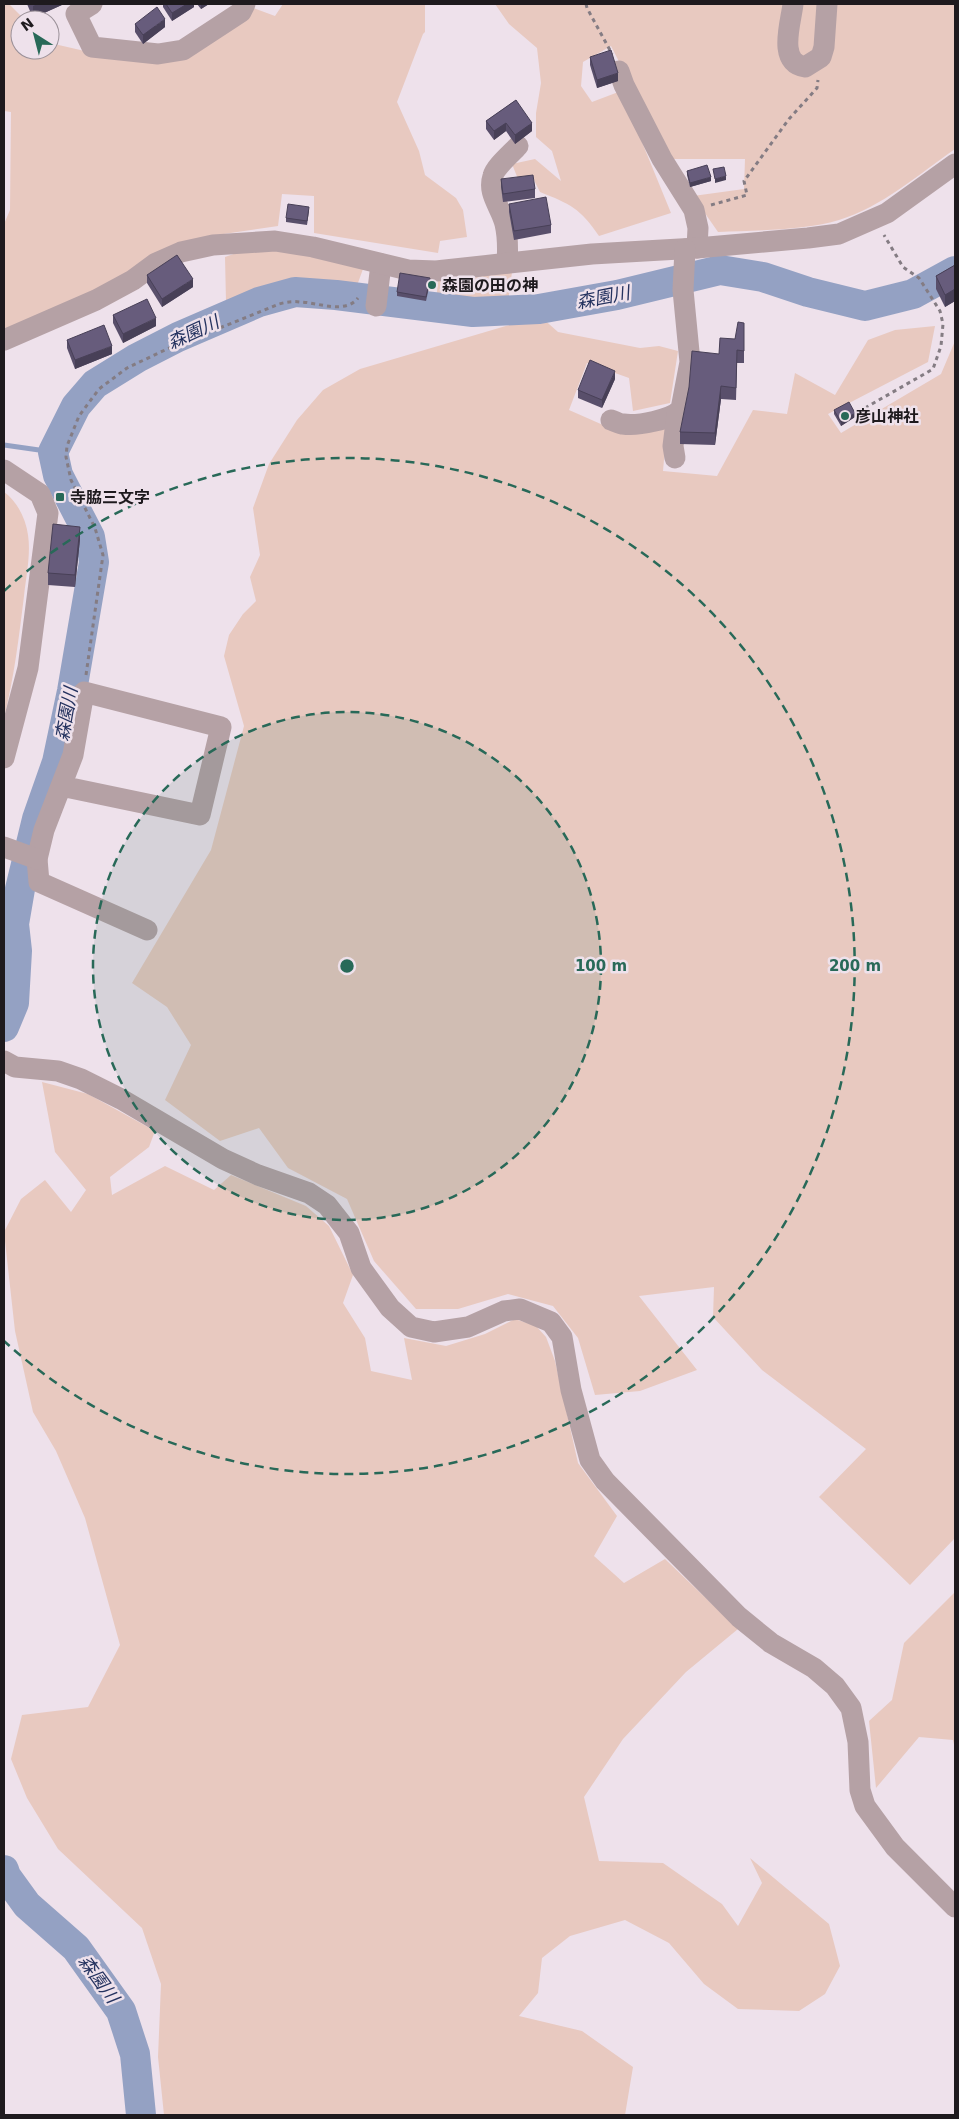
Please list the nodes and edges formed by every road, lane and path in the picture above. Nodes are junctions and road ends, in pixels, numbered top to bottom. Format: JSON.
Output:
{"nodes":[{"id":1,"x":92,"y":4,"type":"edge"},
{"id":2,"x":245,"y":4,"type":"edge"},
{"id":3,"x":586,"y":4,"type":"edge"},
{"id":4,"x":793,"y":4,"type":"edge"},
{"id":5,"x":827,"y":4,"type":"edge"},
{"id":6,"x":619,"y":71,"type":"joint"},
{"id":7,"x":817,"y":88,"type":"dead end"},
{"id":8,"x":518,"y":146,"type":"dead end"},
{"id":9,"x":955,"y":164,"type":"edge"},
{"id":10,"x":694,"y":210,"type":"junction"},
{"id":11,"x":875,"y":219,"type":"junction"},
{"id":12,"x":691,"y":248,"type":"junction"},
{"id":13,"x":507,"y":263,"type":"junction"},
{"id":14,"x":381,"y":264,"type":"junction"},
{"id":15,"x":377,"y":300,"type":"dead end"},
{"id":16,"x":355,"y":302,"type":"dead end"},
{"id":17,"x":4,"y":340,"type":"edge"},
{"id":18,"x":858,"y":412,"type":"dead end"},
{"id":19,"x":677,"y":414,"type":"junction"},
{"id":20,"x":611,"y":420,"type":"dead end"},
{"id":21,"x":675,"y":458,"type":"dead end"},
{"id":22,"x":4,"y":470,"type":"edge"},
{"id":23,"x":84,"y":692,"type":"junction"},
{"id":24,"x":4,"y":758,"type":"edge"},
{"id":25,"x":61,"y":786,"type":"junction"},
{"id":26,"x":10,"y":850,"type":"edge"},
{"id":27,"x":38,"y":859,"type":"junction"},
{"id":28,"x":147,"y":930,"type":"dead end"},
{"id":29,"x":4,"y":1061,"type":"edge"},
{"id":30,"x":955,"y":1907,"type":"edge"}],
"edges":[{"from":1,"to":2,"type":"street"},
{"from":3,"to":6,"type":"path"},
{"from":4,"to":5,"type":"street"},
{"from":6,"to":10,"type":"street"},
{"from":7,"to":10,"type":"path"},
{"from":8,"to":13,"type":"street"},
{"from":9,"to":11,"type":"street"},
{"from":10,"to":12,"type":"street"},
{"from":11,"to":12,"type":"street"},
{"from":11,"to":18,"type":"path"},
{"from":12,"to":13,"type":"street"},
{"from":12,"to":19,"type":"street"},
{"from":13,"to":14,"type":"street"},
{"from":14,"to":15,"type":"street"},
{"from":14,"to":17,"type":"street"},
{"from":16,"to":23,"type":"path"},
{"from":19,"to":20,"type":"street"},
{"from":19,"to":21,"type":"street"},
{"from":22,"to":24,"type":"street"},
{"from":23,"to":25,"type":"street"},
{"from":23,"to":25,"type":"street"},
{"from":25,"to":27,"type":"street"},
{"from":26,"to":27,"type":"street"},
{"from":27,"to":28,"type":"street"},
{"from":29,"to":30,"type":"street"}]}
